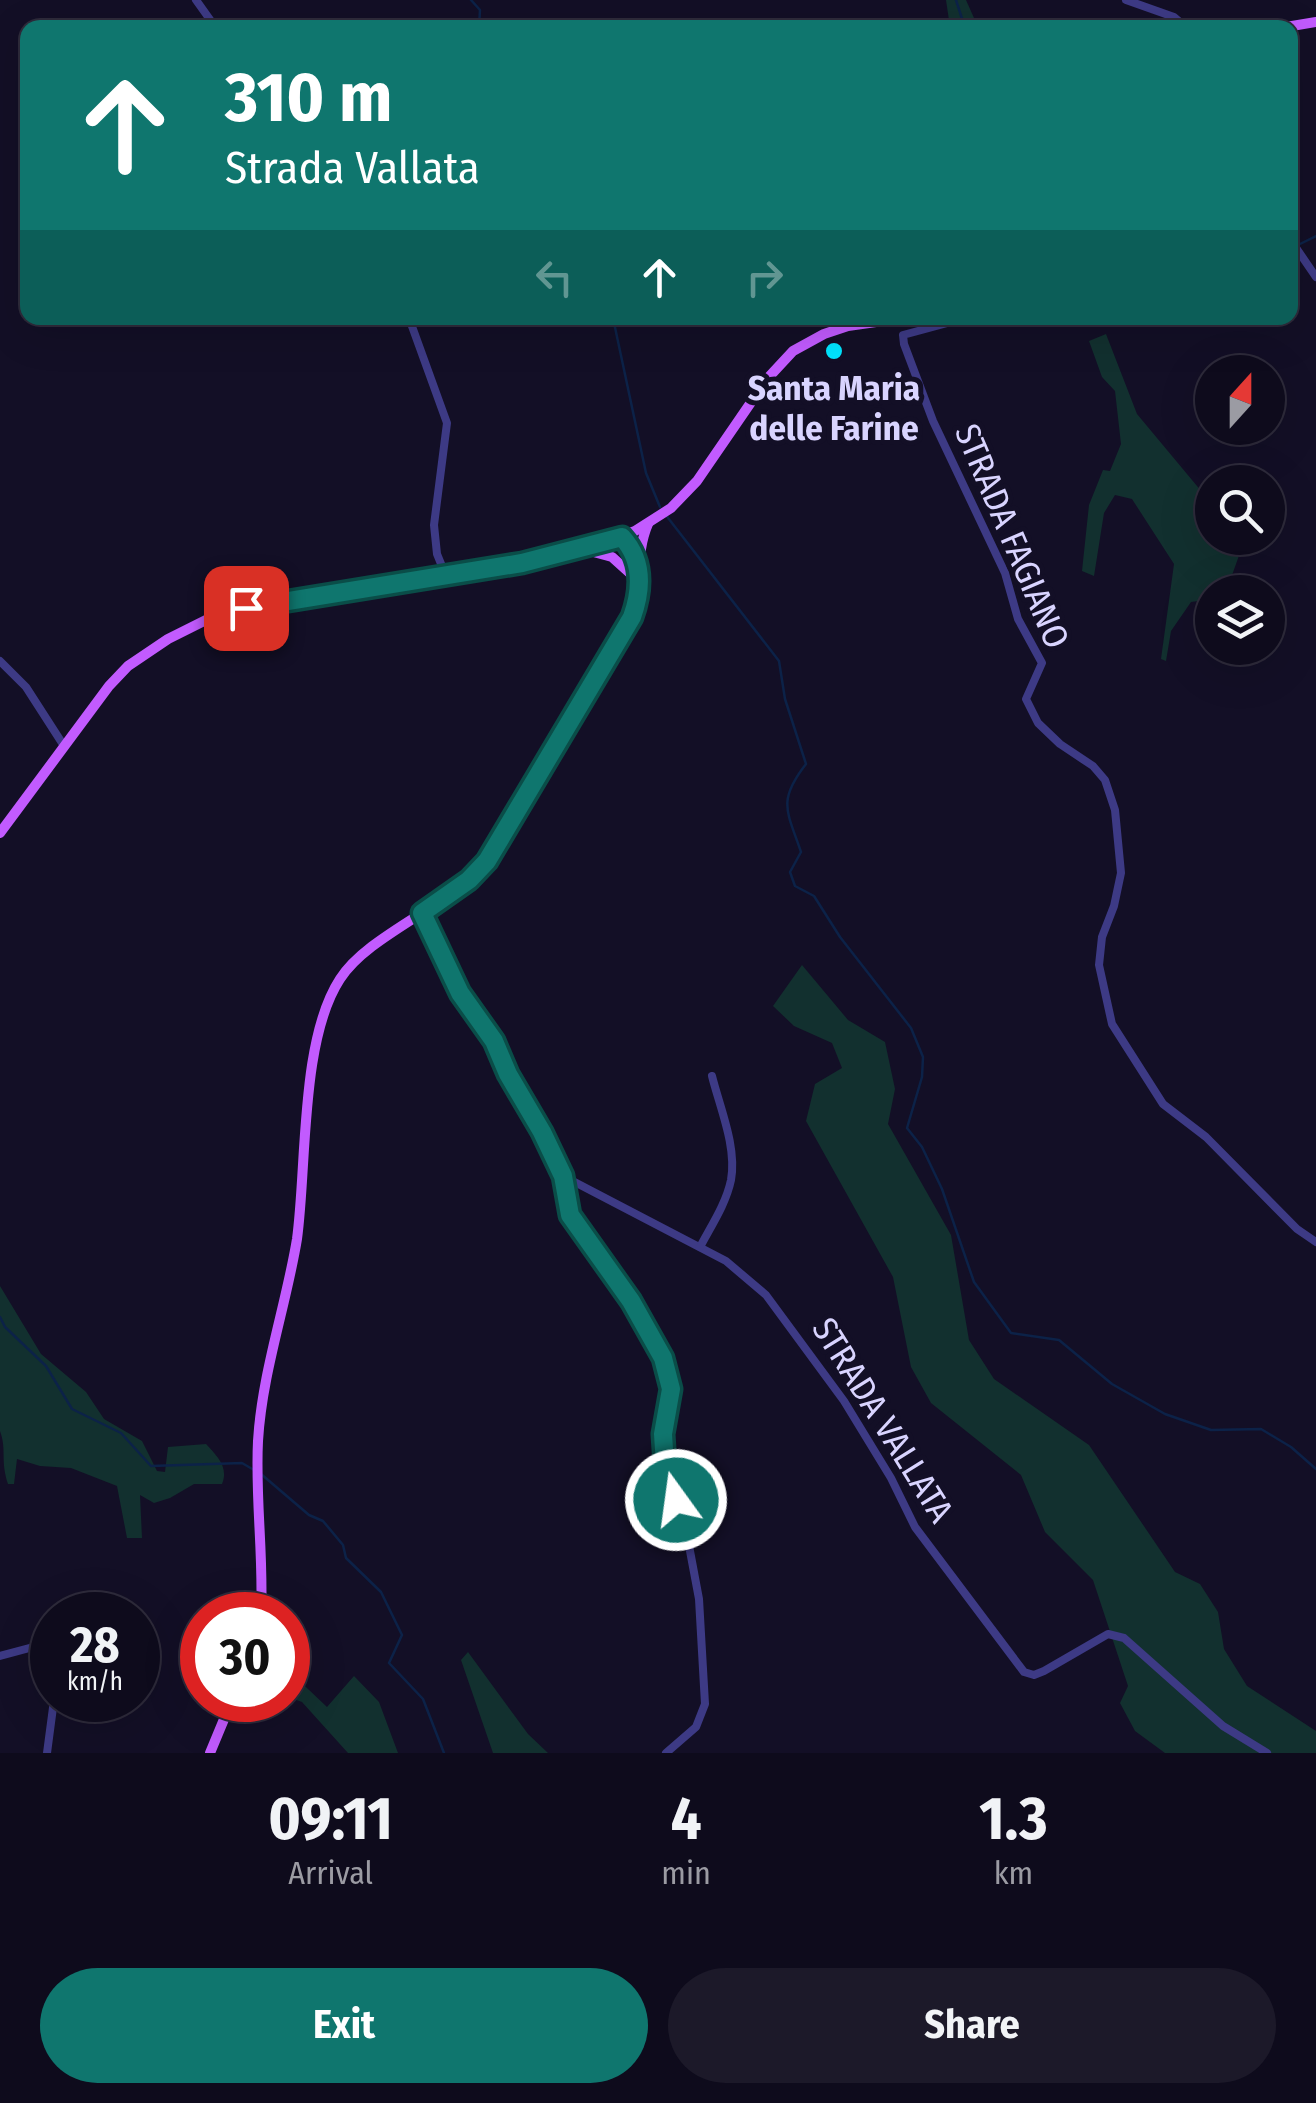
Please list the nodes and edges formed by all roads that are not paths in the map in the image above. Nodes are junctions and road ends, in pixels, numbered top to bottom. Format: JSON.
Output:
{"nodes":[{"id":1,"x":1126,"y":0,"type":"edge"},
{"id":2,"x":1174,"y":17,"type":"junction"},
{"id":3,"x":1178,"y":20,"type":"edge"},
{"id":4,"x":1180,"y":20,"type":"edge"},
{"id":5,"x":1298,"y":253,"type":"edge"},
{"id":6,"x":1316,"y":276,"type":"edge"},
{"id":7,"x":412,"y":325,"type":"edge"},
{"id":8,"x":855,"y":325,"type":"edge"},
{"id":9,"x":940,"y":325,"type":"edge"},
{"id":10,"x":648,"y":524,"type":"junction"},
{"id":11,"x":622,"y":537,"type":"junction"},
{"id":12,"x":580,"y":550,"type":"junction"},
{"id":13,"x":636,"y":570,"type":"junction"},
{"id":14,"x":446,"y":576,"type":"junction"},
{"id":15,"x":0,"y":661,"type":"edge"},
{"id":16,"x":64,"y":746,"type":"junction"},
{"id":17,"x":0,"y":832,"type":"edge"},
{"id":18,"x":422,"y":913,"type":"junction"},
{"id":19,"x":712,"y":1076,"type":"dead end"},
{"id":20,"x":563,"y":1176,"type":"junction"},
{"id":21,"x":1316,"y":1242,"type":"edge"},
{"id":22,"x":700,"y":1247,"type":"junction"},
{"id":23,"x":260,"y":1592,"type":"edge"},
{"id":24,"x":30,"y":1648,"type":"edge"},
{"id":25,"x":0,"y":1656,"type":"edge"},
{"id":26,"x":51,"y":1722,"type":"edge"},
{"id":27,"x":223,"y":1722,"type":"edge"},
{"id":28,"x":47,"y":1753,"type":"edge"},
{"id":29,"x":210,"y":1753,"type":"edge"},
{"id":30,"x":666,"y":1753,"type":"edge"},
{"id":31,"x":1267,"y":1753,"type":"edge"}],
"edges":[{"from":1,"to":2,"type":"street"},
{"from":2,"to":3,"type":"street"},
{"from":2,"to":4,"type":"street"},
{"from":5,"to":6,"type":"street"},
{"from":7,"to":14,"type":"street"},
{"from":8,"to":10,"type":"main road"},
{"from":9,"to":21,"type":"street","name":"STRADA FAGIANO"},
{"from":10,"to":11,"type":"main road"},
{"from":10,"to":13,"type":"main road"},
{"from":11,"to":12,"type":"main road"},
{"from":11,"to":13,"type":"main road"},
{"from":12,"to":13,"type":"main road"},
{"from":12,"to":14,"type":"main road"},
{"from":13,"to":18,"type":"main road"},
{"from":14,"to":16,"type":"main road"},
{"from":15,"to":16,"type":"street"},
{"from":16,"to":17,"type":"main road"},
{"from":18,"to":20,"type":"street"},
{"from":18,"to":23,"type":"main road"},
{"from":19,"to":22,"type":"street"},
{"from":20,"to":22,"type":"street","name":"STRADA VALLATA"},
{"from":20,"to":30,"type":"street"},
{"from":22,"to":31,"type":"street","name":"STRADA VALLATA"},
{"from":24,"to":25,"type":"street"},
{"from":26,"to":28,"type":"street"},
{"from":27,"to":29,"type":"main road"}]}
